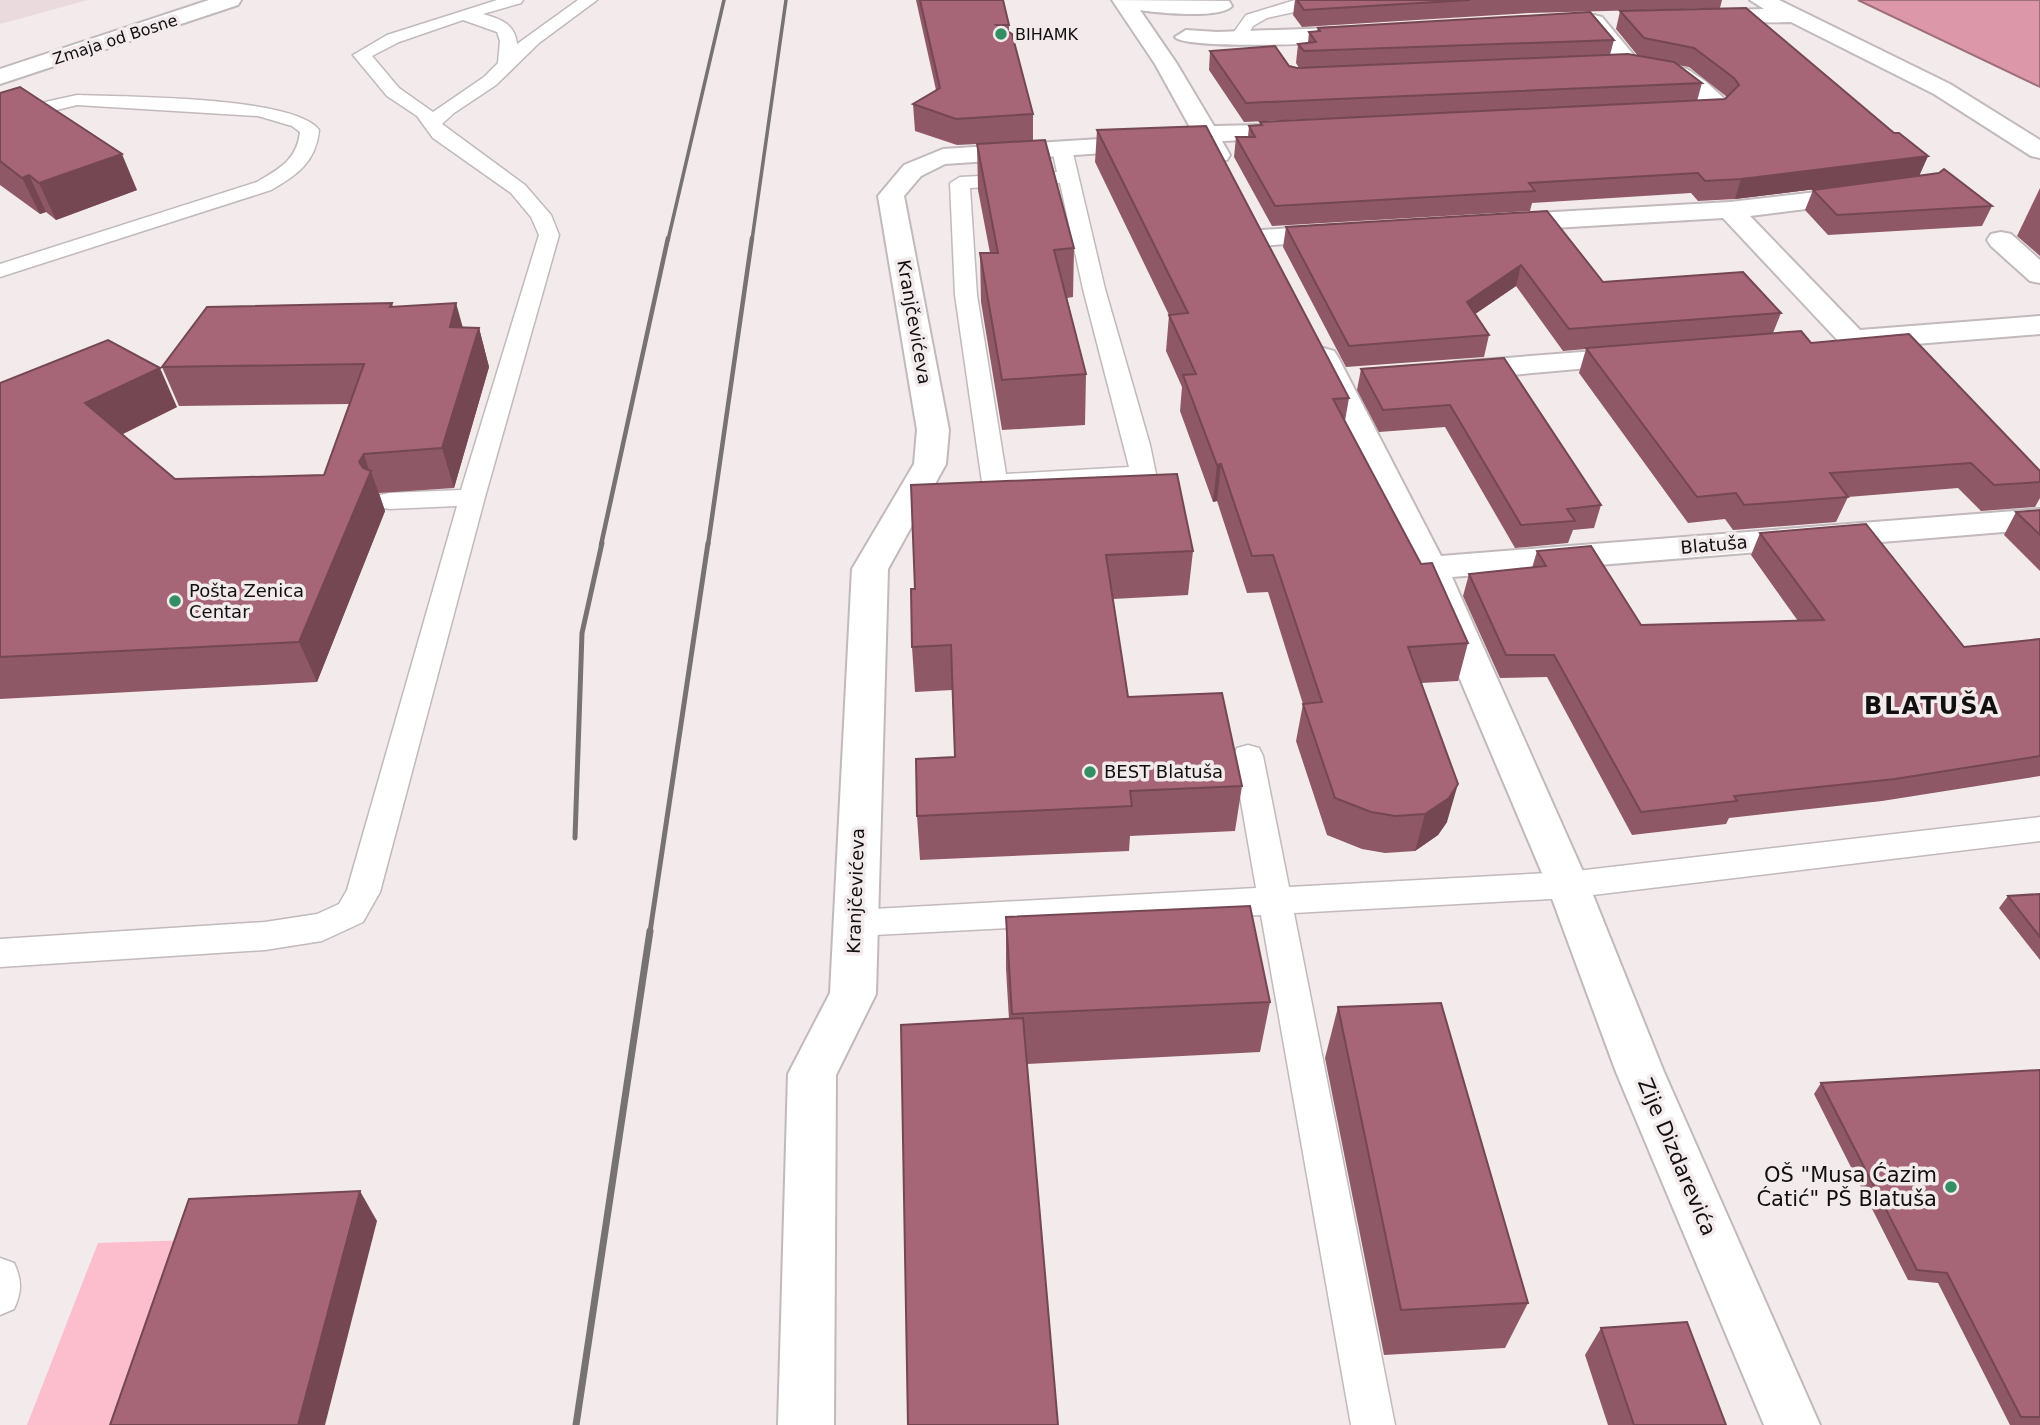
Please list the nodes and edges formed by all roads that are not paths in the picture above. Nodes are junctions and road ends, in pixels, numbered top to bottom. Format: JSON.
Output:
{"nodes":[{"id":1,"x":169,"y":0,"type":"edge"},
{"id":2,"x":230,"y":0,"type":"edge"},
{"id":3,"x":515,"y":0,"type":"edge"},
{"id":4,"x":589,"y":0,"type":"edge"},
{"id":5,"x":1329,"y":0,"type":"edge"},
{"id":6,"x":1761,"y":0,"type":"edge"},
{"id":7,"x":1123,"y":1,"type":"edge"},
{"id":8,"x":1226,"y":3,"type":"edge"},
{"id":9,"x":1796,"y":15,"type":"junction"},
{"id":10,"x":467,"y":16,"type":"junction"},
{"id":11,"x":1677,"y":18,"type":"edge"},
{"id":12,"x":1594,"y":21,"type":"edge"},
{"id":13,"x":1382,"y":33,"type":"edge"},
{"id":14,"x":51,"y":37,"type":"dead end"},
{"id":15,"x":1186,"y":37,"type":"junction"},
{"id":16,"x":1266,"y":38,"type":"junction"},
{"id":17,"x":1238,"y":39,"type":"junction"},
{"id":18,"x":1280,"y":60,"type":"edge"},
{"id":19,"x":507,"y":64,"type":"junction"},
{"id":20,"x":1166,"y":64,"type":"junction"},
{"id":21,"x":0,"y":77,"type":"edge"},
{"id":22,"x":1642,"y":114,"type":"edge"},
{"id":23,"x":0,"y":118,"type":"edge"},
{"id":24,"x":434,"y":122,"type":"junction"},
{"id":25,"x":1328,"y":130,"type":"edge"},
{"id":26,"x":1206,"y":134,"type":"junction"},
{"id":27,"x":2040,"y":151,"type":"edge"},
{"id":28,"x":1064,"y":163,"type":"junction"},
{"id":29,"x":1230,"y":177,"type":"edge"},
{"id":30,"x":1880,"y":192,"type":"edge"},
{"id":31,"x":1730,"y":210,"type":"junction"},
{"id":32,"x":1482,"y":225,"type":"edge"},
{"id":33,"x":1358,"y":232,"type":"edge"},
{"id":34,"x":1262,"y":238,"type":"edge"},
{"id":35,"x":2001,"y":240,"type":"dead end"},
{"id":36,"x":0,"y":271,"type":"edge"},
{"id":37,"x":2040,"y":275,"type":"edge"},
{"id":38,"x":2040,"y":325,"type":"edge"},
{"id":39,"x":1311,"y":333,"type":"edge"},
{"id":40,"x":1853,"y":340,"type":"junction"},
{"id":41,"x":1812,"y":343,"type":"edge"},
{"id":42,"x":1662,"y":355,"type":"edge"},
{"id":43,"x":1430,"y":373,"type":"edge"},
{"id":44,"x":472,"y":497,"type":"junction"},
{"id":45,"x":389,"y":501,"type":"dead end"},
{"id":46,"x":2040,"y":519,"type":"edge"},
{"id":47,"x":1430,"y":568,"type":"junction"},
{"id":48,"x":1248,"y":756,"type":"dead end"},
{"id":49,"x":2040,"y":829,"type":"edge"},
{"id":50,"x":1568,"y":885,"type":"junction"},
{"id":51,"x":1276,"y":900,"type":"junction"},
{"id":52,"x":855,"y":923,"type":"junction"},
{"id":53,"x":0,"y":953,"type":"edge"},
{"id":54,"x":0,"y":1277,"type":"edge"},
{"id":55,"x":0,"y":1295,"type":"edge"},
{"id":56,"x":806,"y":1425,"type":"edge"},
{"id":57,"x":1373,"y":1425,"type":"edge"},
{"id":58,"x":1792,"y":1425,"type":"edge"}],
"edges":[{"from":1,"to":14,"type":"street","name":"Zmaja od Bosne"},
{"from":2,"to":21,"type":"street","name":"Zmaja od Bosne"},
{"from":3,"to":10,"type":"lane"},
{"from":4,"to":19,"type":"lane"},
{"from":5,"to":17,"type":"lane"},
{"from":6,"to":9,"type":"street"},
{"from":7,"to":8,"type":"street"},
{"from":7,"to":20,"type":"street"},
{"from":8,"to":15,"type":"street"},
{"from":9,"to":11,"type":"street"},
{"from":9,"to":27,"type":"street"},
{"from":10,"to":19,"type":"lane"},
{"from":10,"to":24,"type":"lane"},
{"from":12,"to":22,"type":"street"},
{"from":13,"to":16,"type":"street"},
{"from":15,"to":17,"type":"street"},
{"from":15,"to":20,"type":"street"},
{"from":16,"to":17,"type":"street"},
{"from":16,"to":18,"type":"lane"},
{"from":19,"to":24,"type":"lane"},
{"from":20,"to":26,"type":"street"},
{"from":23,"to":36,"type":"lane"},
{"from":24,"to":44,"type":"lane"},
{"from":25,"to":26,"type":"street","name":"Kranjčevićeva"},
{"from":26,"to":28,"type":"street","name":"Kranjčevićeva"},
{"from":26,"to":29,"type":"street"},
{"from":28,"to":28,"type":"lane"},
{"from":28,"to":52,"type":"street","name":"Kranjčevićeva"},
{"from":30,"to":31,"type":"street"},
{"from":31,"to":32,"type":"street"},
{"from":31,"to":40,"type":"street"},
{"from":33,"to":34,"type":"street"},
{"from":35,"to":37,"type":"street"},
{"from":38,"to":40,"type":"street"},
{"from":39,"to":47,"type":"street"},
{"from":40,"to":41,"type":"street"},
{"from":42,"to":43,"type":"street"},
{"from":44,"to":45,"type":"lane"},
{"from":44,"to":53,"type":"lane"},
{"from":46,"to":47,"type":"street","name":"Blatuša"},
{"from":47,"to":50,"type":"street"},
{"from":48,"to":51,"type":"lane"},
{"from":49,"to":50,"type":"lane"},
{"from":50,"to":51,"type":"lane"},
{"from":50,"to":58,"type":"street","name":"Zije Dizdarevića"},
{"from":51,"to":52,"type":"lane"},
{"from":51,"to":57,"type":"lane"},
{"from":52,"to":56,"type":"street","name":"Kranjčevićeva"},
{"from":54,"to":55,"type":"lane"}]}
